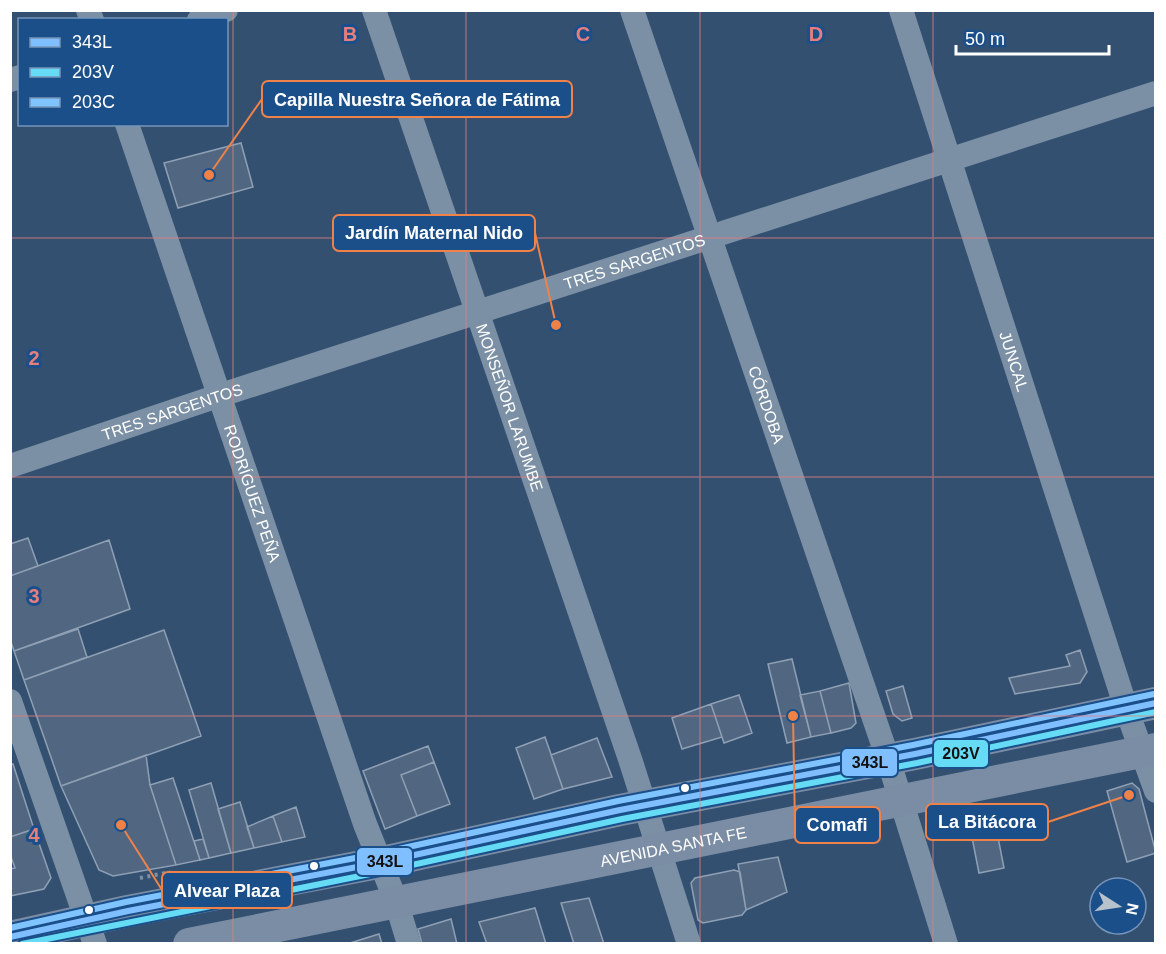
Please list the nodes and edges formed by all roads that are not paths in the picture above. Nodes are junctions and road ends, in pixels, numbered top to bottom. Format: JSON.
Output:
{"nodes":[{"id":1,"x":226,"y":10,"type":"edge"},
{"id":2,"x":374,"y":10,"type":"edge"},
{"id":3,"x":632,"y":10,"type":"edge"},
{"id":4,"x":901,"y":10,"type":"edge"},
{"id":5,"x":204,"y":18,"type":"edge"},
{"id":6,"x":1155,"y":93,"type":"edge"},
{"id":7,"x":128,"y":126,"type":"edge"},
{"id":8,"x":949,"y":160,"type":"junction"},
{"id":9,"x":710,"y":238,"type":"junction"},
{"id":10,"x":476,"y":314,"type":"junction"},
{"id":11,"x":218,"y":396,"type":"junction"},
{"id":12,"x":10,"y":466,"type":"edge"},
{"id":13,"x":10,"y":701,"type":"edge"},
{"id":14,"x":1141,"y":707,"type":"edge"},
{"id":15,"x":1149,"y":750,"type":"edge"},
{"id":16,"x":888,"y":759,"type":"junction"},
{"id":17,"x":1155,"y":791,"type":"edge"},
{"id":18,"x":901,"y":800,"type":"junction"},
{"id":19,"x":645,"y":805,"type":"junction"},
{"id":20,"x":658,"y":849,"type":"junction"},
{"id":21,"x":378,"y":863,"type":"junction"},
{"id":22,"x":396,"y":901,"type":"junction"},
{"id":23,"x":92,"y":931,"type":"edge"},
{"id":24,"x":10,"y":937,"type":"edge"},
{"id":25,"x":189,"y":944,"type":"edge"},
{"id":26,"x":409,"y":944,"type":"edge"},
{"id":27,"x":689,"y":944,"type":"edge"},
{"id":28,"x":946,"y":944,"type":"edge"}],
"edges":[{"from":1,"to":5,"type":"street"},
{"from":2,"to":10,"type":"street","name":"MONSEÑOR LARUMBE"},
{"from":3,"to":9,"type":"street","name":"CÓRDOBA"},
{"from":4,"to":8,"type":"street","name":"JUNCAL"},
{"from":6,"to":8,"type":"street","name":"TRES SARGENTOS"},
{"from":7,"to":11,"type":"street","name":"RODRÍGUEZ PEÑA"},
{"from":8,"to":9,"type":"street","name":"TRES SARGENTOS"},
{"from":8,"to":14,"type":"street","name":"JUNCAL"},
{"from":9,"to":10,"type":"street","name":"TRES SARGENTOS"},
{"from":9,"to":16,"type":"street","name":"CÓRDOBA"},
{"from":10,"to":11,"type":"street","name":"TRES SARGENTOS"},
{"from":10,"to":19,"type":"street","name":"MONSEÑOR LARUMBE"},
{"from":11,"to":12,"type":"street","name":"TRES SARGENTOS"},
{"from":11,"to":21,"type":"street","name":"RODRÍGUEZ PEÑA"},
{"from":13,"to":23,"type":"street"},
{"from":14,"to":15,"type":"street","name":"JUNCAL"},
{"from":14,"to":16,"type":"main road"},
{"from":15,"to":17,"type":"street","name":"JUNCAL"},
{"from":15,"to":18,"type":"main road","name":"AVENIDA SANTA FE"},
{"from":16,"to":18,"type":"street","name":"CÓRDOBA"},
{"from":16,"to":19,"type":"main road"},
{"from":18,"to":20,"type":"main road","name":"AVENIDA SANTA FE"},
{"from":18,"to":28,"type":"street","name":"CÓRDOBA"},
{"from":19,"to":20,"type":"street","name":"MONSEÑOR LARUMBE"},
{"from":19,"to":21,"type":"main road"},
{"from":20,"to":22,"type":"main road","name":"AVENIDA SANTA FE"},
{"from":20,"to":27,"type":"street","name":"MONSEÑOR LARUMBE"},
{"from":21,"to":22,"type":"street","name":"RODRÍGUEZ PEÑA"},
{"from":21,"to":23,"type":"main road"},
{"from":22,"to":25,"type":"main road","name":"AVENIDA SANTA FE"},
{"from":22,"to":26,"type":"street","name":"RODRÍGUEZ PEÑA"},
{"from":23,"to":24,"type":"main road"}]}
